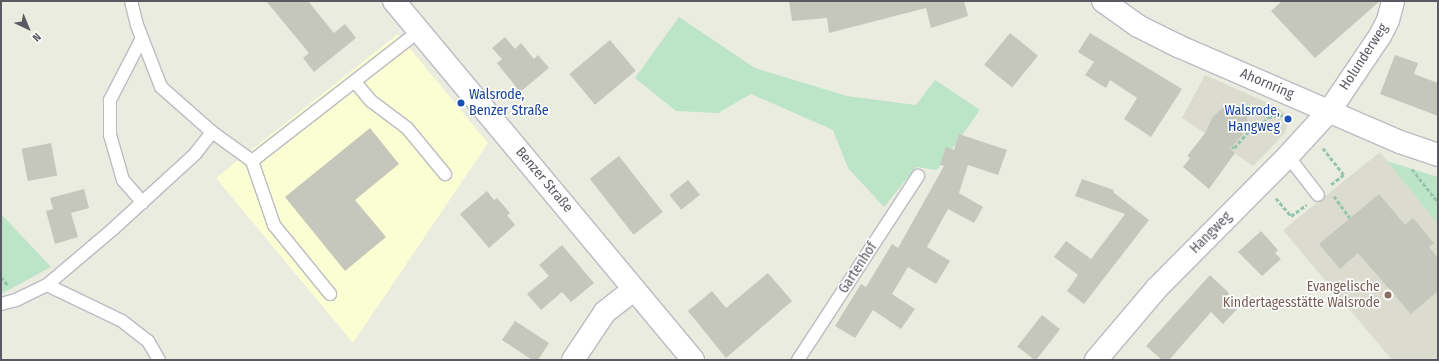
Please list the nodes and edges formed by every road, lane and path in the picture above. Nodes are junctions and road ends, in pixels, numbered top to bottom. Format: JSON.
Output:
{"nodes":[{"id":1,"x":131,"y":1,"type":"edge"},
{"id":2,"x":394,"y":1,"type":"edge"},
{"id":3,"x":1103,"y":1,"type":"edge"},
{"id":4,"x":1393,"y":1,"type":"edge"},
{"id":5,"x":419,"y":31,"type":"junction"},
{"id":6,"x":142,"y":38,"type":"junction"},
{"id":7,"x":355,"y":82,"type":"junction"},
{"id":8,"x":1330,"y":110,"type":"junction"},
{"id":9,"x":1291,"y":114,"type":"dead end"},
{"id":10,"x":212,"y":132,"type":"junction"},
{"id":11,"x":1400,"y":142,"type":"junction"},
{"id":12,"x":1232,"y":147,"type":"dead end"},
{"id":13,"x":1438,"y":154,"type":"edge"},
{"id":14,"x":1288,"y":156,"type":"junction"},
{"id":15,"x":252,"y":161,"type":"junction"},
{"id":16,"x":445,"y":174,"type":"dead end"},
{"id":17,"x":918,"y":176,"type":"dead end"},
{"id":18,"x":1323,"y":192,"type":"joint"},
{"id":19,"x":1438,"y":202,"type":"edge"},
{"id":20,"x":143,"y":203,"type":"junction"},
{"id":21,"x":1350,"y":218,"type":"dead end"},
{"id":22,"x":47,"y":285,"type":"junction"},
{"id":23,"x":634,"y":289,"type":"junction"},
{"id":24,"x":330,"y":294,"type":"dead end"},
{"id":25,"x":1,"y":304,"type":"edge"},
{"id":26,"x":159,"y":360,"type":"edge"},
{"id":27,"x":573,"y":360,"type":"edge"},
{"id":28,"x":693,"y":360,"type":"edge"},
{"id":29,"x":798,"y":360,"type":"edge"},
{"id":30,"x":1096,"y":360,"type":"edge"}],
"edges":[{"from":1,"to":6,"type":"lane"},
{"from":2,"to":5,"type":"street","name":"Benzer Straße"},
{"from":3,"to":8,"type":"street","name":"Ahornring"},
{"from":4,"to":8,"type":"street","name":"Holunderweg"},
{"from":5,"to":7,"type":"lane"},
{"from":5,"to":23,"type":"street","name":"Benzer Straße"},
{"from":6,"to":10,"type":"lane"},
{"from":6,"to":20,"type":"lane"},
{"from":7,"to":15,"type":"lane"},
{"from":7,"to":16,"type":"lane"},
{"from":8,"to":11,"type":"street","name":"Ahornring"},
{"from":8,"to":14,"type":"street","name":"Hangweg"},
{"from":9,"to":12,"type":"path"},
{"from":10,"to":15,"type":"lane"},
{"from":10,"to":20,"type":"lane"},
{"from":11,"to":13,"type":"street","name":"Ahornring"},
{"from":11,"to":19,"type":"path"},
{"from":14,"to":18,"type":"lane"},
{"from":14,"to":30,"type":"street","name":"Hangweg"},
{"from":15,"to":24,"type":"lane"},
{"from":17,"to":29,"type":"lane","name":"Gartenhof"},
{"from":18,"to":21,"type":"path"},
{"from":20,"to":22,"type":"lane"},
{"from":22,"to":25,"type":"lane"},
{"from":22,"to":26,"type":"lane"},
{"from":23,"to":27,"type":"street"},
{"from":23,"to":28,"type":"street","name":"Benzer Straße"}]}
